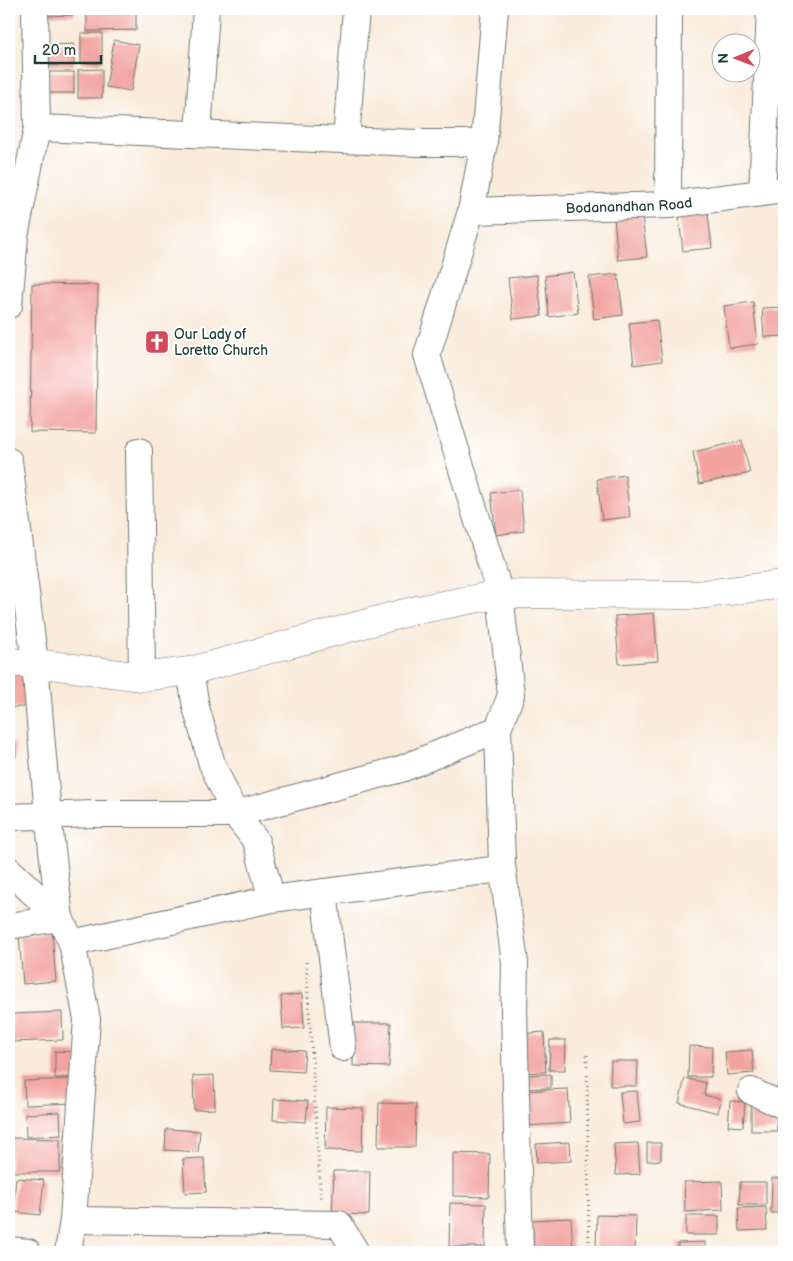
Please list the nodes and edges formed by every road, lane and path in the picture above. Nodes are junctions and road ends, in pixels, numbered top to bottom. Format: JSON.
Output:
{"nodes":[{"id":1,"x":35,"y":9,"type":"edge"},
{"id":2,"x":206,"y":9,"type":"edge"},
{"id":3,"x":356,"y":9,"type":"edge"},
{"id":4,"x":495,"y":9,"type":"edge"},
{"id":5,"x":669,"y":9,"type":"edge"},
{"id":6,"x":770,"y":9,"type":"edge"},
{"id":7,"x":37,"y":128,"type":"junction"},
{"id":8,"x":198,"y":134,"type":"junction"},
{"id":9,"x":346,"y":140,"type":"junction"},
{"id":10,"x":484,"y":143,"type":"junction"},
{"id":11,"x":773,"y":191,"type":"edge"},
{"id":12,"x":668,"y":204,"type":"junction"},
{"id":13,"x":471,"y":211,"type":"junction"},
{"id":14,"x":12,"y":236,"type":"edge"},
{"id":15,"x":9,"y":305,"type":"edge"},
{"id":16,"x":139,"y":451,"type":"dead end"},
{"id":17,"x":9,"y":461,"type":"edge"},
{"id":18,"x":784,"y":584,"type":"edge"},
{"id":19,"x":500,"y":594,"type":"junction"},
{"id":20,"x":22,"y":663,"type":"edge"},
{"id":21,"x":190,"y":672,"type":"junction"},
{"id":22,"x":142,"y":677,"type":"junction"},
{"id":23,"x":498,"y":729,"type":"junction"},
{"id":24,"x":235,"y":814,"type":"junction"},
{"id":25,"x":48,"y":816,"type":"junction"},
{"id":26,"x":9,"y":817,"type":"edge"},
{"id":27,"x":502,"y":865,"type":"junction"},
{"id":28,"x":9,"y":870,"type":"edge"},
{"id":29,"x":324,"y":892,"type":"junction"},
{"id":30,"x":272,"y":899,"type":"junction"},
{"id":31,"x":60,"y":918,"type":"junction"},
{"id":32,"x":9,"y":926,"type":"edge"},
{"id":33,"x":72,"y":943,"type":"junction"},
{"id":34,"x":306,"y":952,"type":"dead end"},
{"id":35,"x":343,"y":1048,"type":"dead end"},
{"id":36,"x":587,"y":1055,"type":"dead end"},
{"id":37,"x":751,"y":1091,"type":"dead end"},
{"id":38,"x":784,"y":1106,"type":"edge"},
{"id":39,"x":73,"y":1220,"type":"junction"},
{"id":40,"x":322,"y":1224,"type":"junction"},
{"id":41,"x":9,"y":1250,"type":"edge"},
{"id":42,"x":28,"y":1252,"type":"edge"},
{"id":43,"x":68,"y":1252,"type":"edge"},
{"id":44,"x":356,"y":1252,"type":"edge"},
{"id":45,"x":520,"y":1252,"type":"edge"},
{"id":46,"x":589,"y":1252,"type":"edge"}],
"edges":[{"from":1,"to":7,"type":"street"},
{"from":2,"to":8,"type":"street"},
{"from":3,"to":9,"type":"street"},
{"from":4,"to":10,"type":"street"},
{"from":5,"to":12,"type":"street"},
{"from":6,"to":11,"type":"street"},
{"from":7,"to":8,"type":"street"},
{"from":7,"to":14,"type":"street"},
{"from":8,"to":9,"type":"street"},
{"from":9,"to":10,"type":"street"},
{"from":10,"to":13,"type":"street"},
{"from":11,"to":12,"type":"street","name":"Bodanandhan Road"},
{"from":12,"to":13,"type":"street","name":"Bodanandhan Road"},
{"from":13,"to":19,"type":"street"},
{"from":14,"to":15,"type":"street"},
{"from":16,"to":22,"type":"street"},
{"from":17,"to":20,"type":"street"},
{"from":18,"to":19,"type":"street"},
{"from":19,"to":21,"type":"street"},
{"from":19,"to":23,"type":"street"},
{"from":20,"to":22,"type":"street"},
{"from":20,"to":25,"type":"street"},
{"from":21,"to":22,"type":"street"},
{"from":21,"to":24,"type":"street"},
{"from":23,"to":24,"type":"street"},
{"from":23,"to":27,"type":"street"},
{"from":24,"to":25,"type":"street"},
{"from":24,"to":30,"type":"street"},
{"from":25,"to":26,"type":"street"},
{"from":25,"to":31,"type":"street"},
{"from":27,"to":29,"type":"street"},
{"from":27,"to":45,"type":"street"},
{"from":28,"to":31,"type":"street"},
{"from":29,"to":30,"type":"street"},
{"from":29,"to":35,"type":"street"},
{"from":30,"to":33,"type":"street"},
{"from":31,"to":32,"type":"street"},
{"from":31,"to":33,"type":"street"},
{"from":33,"to":39,"type":"street"},
{"from":34,"to":40,"type":"path"},
{"from":36,"to":46,"type":"path"},
{"from":37,"to":38,"type":"street"},
{"from":39,"to":40,"type":"street"},
{"from":39,"to":43,"type":"street"},
{"from":40,"to":44,"type":"street"},
{"from":41,"to":42,"type":"street"}]}
